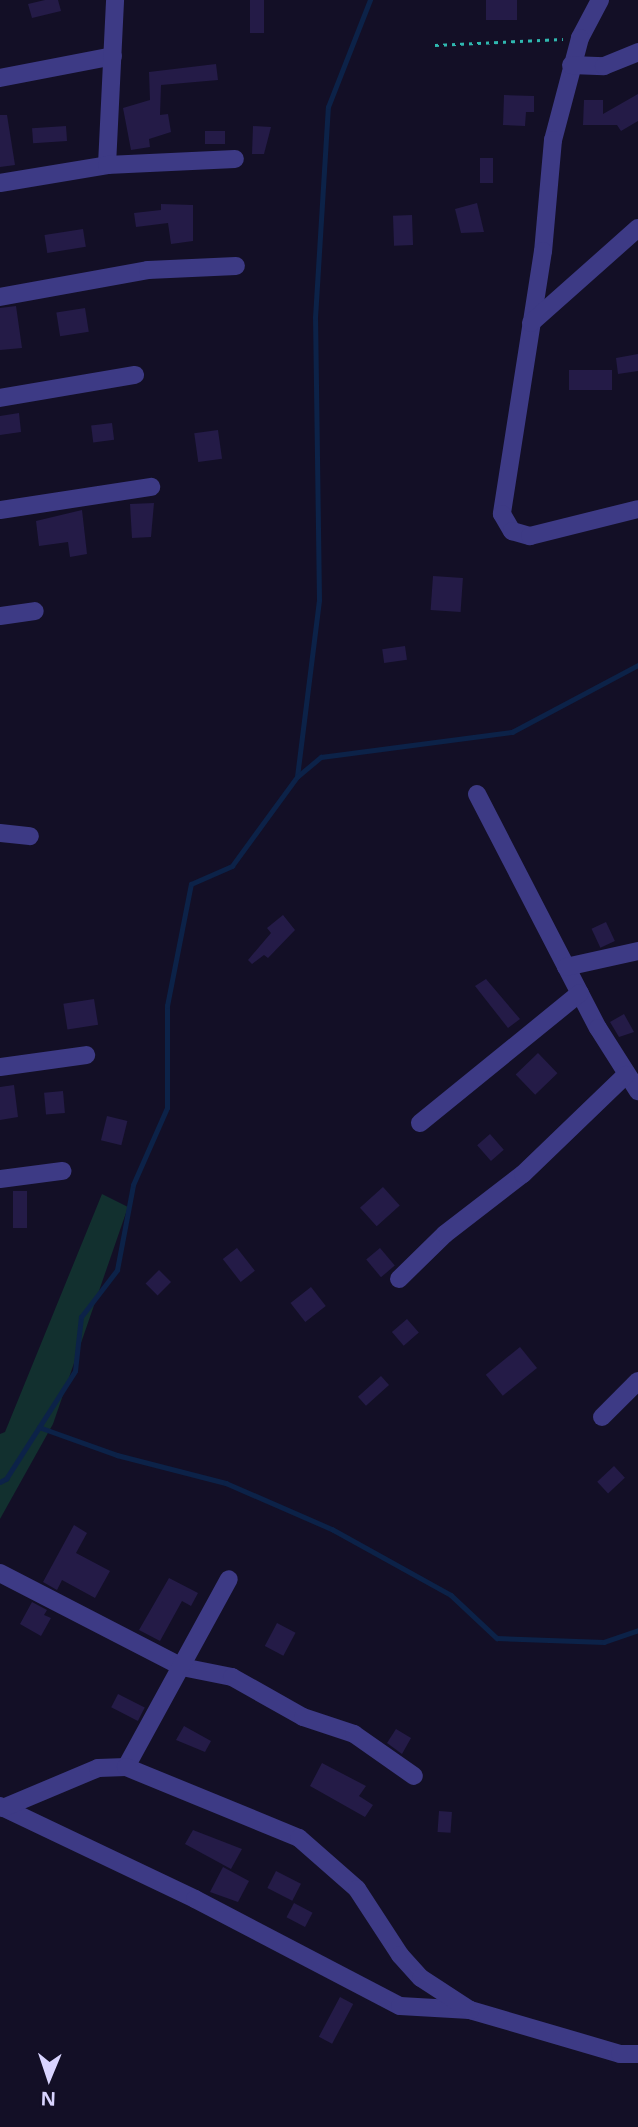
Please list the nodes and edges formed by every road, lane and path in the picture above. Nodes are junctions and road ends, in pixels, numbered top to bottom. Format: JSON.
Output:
{"nodes":[{"id":1,"x":115,"y":0,"type":"edge"},
{"id":2,"x":600,"y":0,"type":"edge"},
{"id":3,"x":580,"y":38,"type":"junction"},
{"id":4,"x":435,"y":45,"type":"dead end"},
{"id":5,"x":638,"y":52,"type":"edge"},
{"id":6,"x":113,"y":56,"type":"junction"},
{"id":7,"x":571,"y":65,"type":"junction"},
{"id":8,"x":0,"y":78,"type":"edge"},
{"id":9,"x":234,"y":159,"type":"dead end"},
{"id":10,"x":107,"y":165,"type":"junction"},
{"id":11,"x":0,"y":183,"type":"edge"},
{"id":12,"x":638,"y":228,"type":"edge"},
{"id":13,"x":236,"y":266,"type":"dead end"},
{"id":14,"x":0,"y":296,"type":"edge"},
{"id":15,"x":531,"y":323,"type":"junction"},
{"id":16,"x":135,"y":375,"type":"dead end"},
{"id":17,"x":0,"y":398,"type":"edge"},
{"id":18,"x":151,"y":487,"type":"dead end"},
{"id":19,"x":638,"y":509,"type":"edge"},
{"id":20,"x":0,"y":510,"type":"edge"},
{"id":21,"x":34,"y":611,"type":"dead end"},
{"id":22,"x":0,"y":616,"type":"edge"},
{"id":23,"x":477,"y":794,"type":"dead end"},
{"id":24,"x":0,"y":833,"type":"edge"},
{"id":25,"x":30,"y":835,"type":"dead end"},
{"id":26,"x":638,"y":951,"type":"edge"},
{"id":27,"x":566,"y":967,"type":"junction"},
{"id":28,"x":580,"y":993,"type":"junction"},
{"id":29,"x":86,"y":1055,"type":"dead end"},
{"id":30,"x":0,"y":1067,"type":"edge"},
{"id":31,"x":626,"y":1076,"type":"junction"},
{"id":32,"x":638,"y":1091,"type":"edge"},
{"id":33,"x":420,"y":1123,"type":"dead end"},
{"id":34,"x":62,"y":1171,"type":"dead end"},
{"id":35,"x":0,"y":1179,"type":"edge"},
{"id":36,"x":399,"y":1279,"type":"dead end"},
{"id":37,"x":638,"y":1381,"type":"edge"},
{"id":38,"x":602,"y":1417,"type":"dead end"},
{"id":39,"x":0,"y":1573,"type":"edge"},
{"id":40,"x":229,"y":1578,"type":"dead end"},
{"id":41,"x":182,"y":1667,"type":"junction"},
{"id":42,"x":126,"y":1767,"type":"junction"},
{"id":43,"x":414,"y":1776,"type":"dead end"},
{"id":44,"x":1,"y":1807,"type":"edge"},
{"id":45,"x":470,"y":2010,"type":"junction"},
{"id":46,"x":638,"y":2054,"type":"edge"}],
"edges":[{"from":1,"to":6,"type":"street"},
{"from":2,"to":3,"type":"street"},
{"from":3,"to":4,"type":"path"},
{"from":3,"to":7,"type":"street"},
{"from":5,"to":7,"type":"street"},
{"from":6,"to":8,"type":"street"},
{"from":6,"to":10,"type":"street"},
{"from":7,"to":15,"type":"street"},
{"from":9,"to":10,"type":"street"},
{"from":10,"to":11,"type":"street"},
{"from":12,"to":15,"type":"street"},
{"from":13,"to":14,"type":"street"},
{"from":15,"to":19,"type":"street"},
{"from":16,"to":17,"type":"street"},
{"from":18,"to":20,"type":"street"},
{"from":21,"to":22,"type":"street"},
{"from":23,"to":27,"type":"street"},
{"from":24,"to":25,"type":"street"},
{"from":26,"to":27,"type":"street"},
{"from":27,"to":28,"type":"street"},
{"from":28,"to":31,"type":"street"},
{"from":28,"to":33,"type":"street"},
{"from":29,"to":30,"type":"street"},
{"from":31,"to":32,"type":"street"},
{"from":31,"to":36,"type":"street"},
{"from":34,"to":35,"type":"street"},
{"from":37,"to":38,"type":"street"},
{"from":39,"to":41,"type":"street"},
{"from":40,"to":41,"type":"street"},
{"from":41,"to":42,"type":"street"},
{"from":41,"to":43,"type":"street"},
{"from":42,"to":44,"type":"street"},
{"from":42,"to":45,"type":"street"},
{"from":44,"to":45,"type":"street"},
{"from":45,"to":46,"type":"street"}]}
